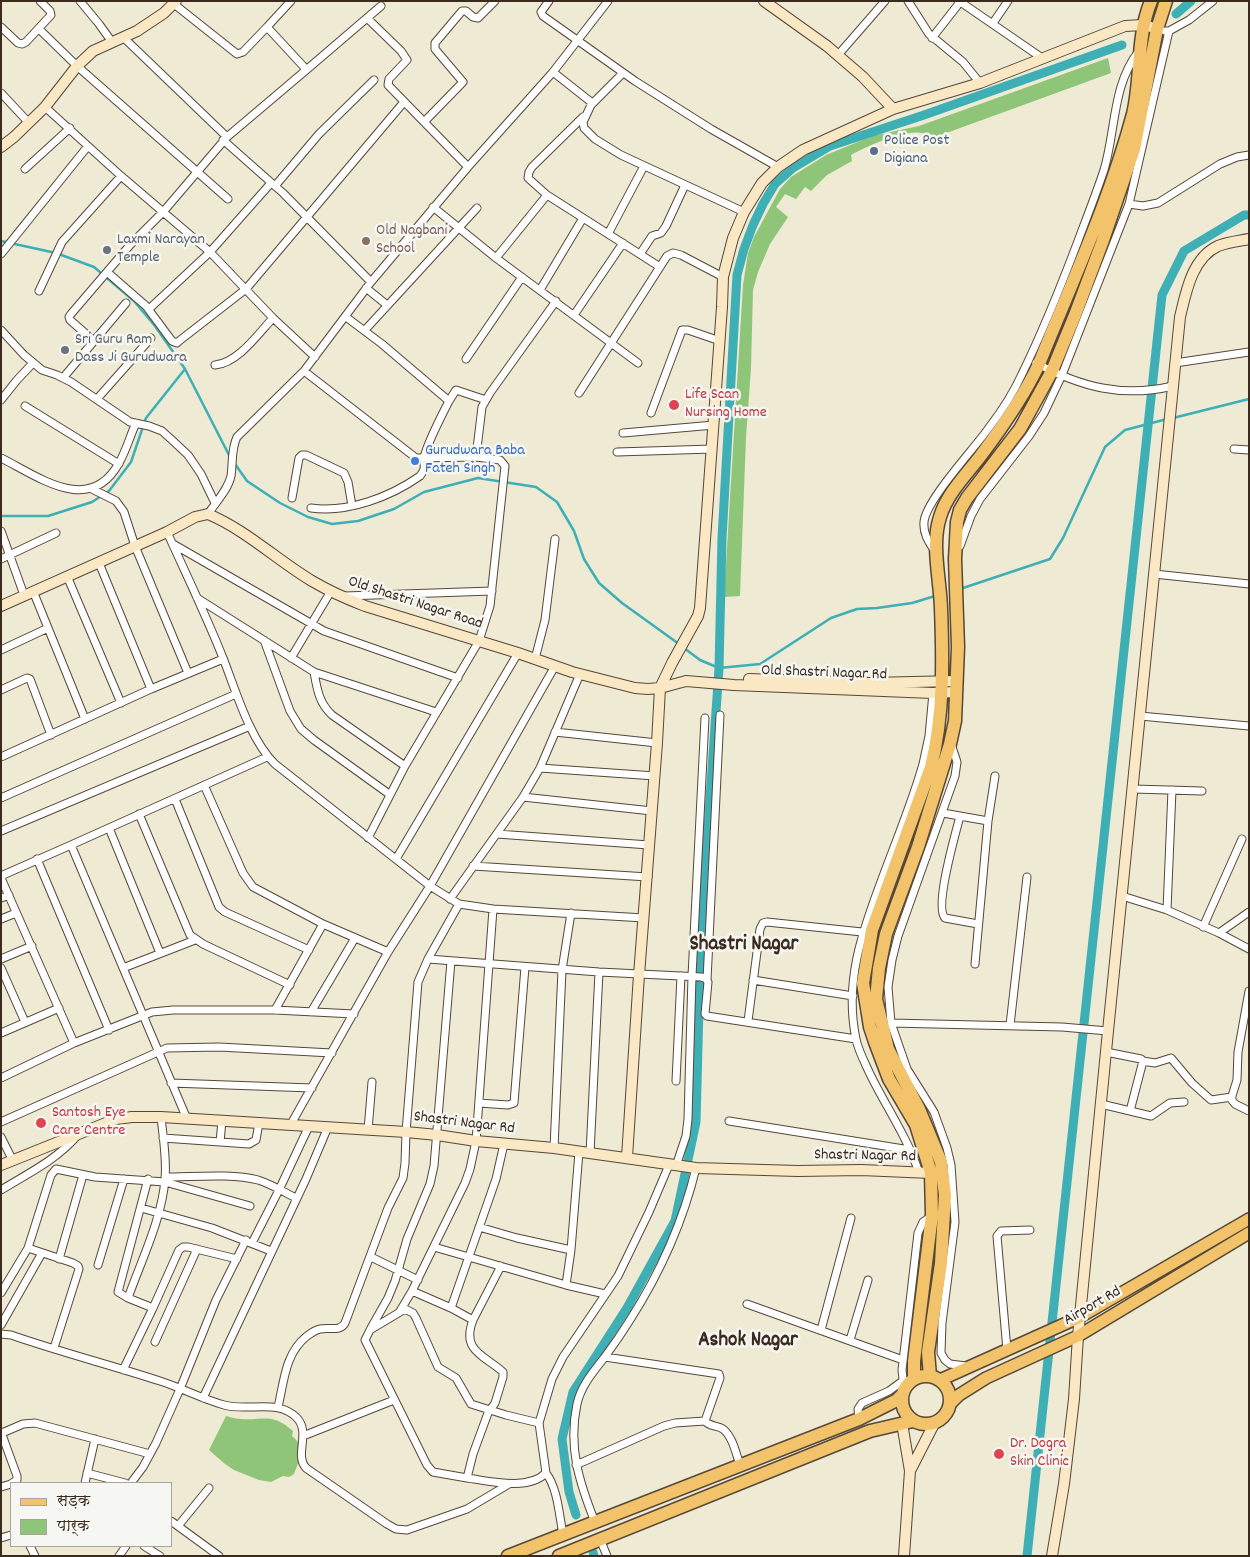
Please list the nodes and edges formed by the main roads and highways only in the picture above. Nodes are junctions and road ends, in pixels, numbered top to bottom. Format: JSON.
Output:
{"nodes":[{"id":1,"x":1166,"y":1,"type":"edge"},
{"id":2,"x":1149,"y":4,"type":"edge"},
{"id":3,"x":1249,"y":1219,"type":"edge"},
{"id":4,"x":1249,"y":1233,"type":"edge"},
{"id":5,"x":935,"y":1378,"type":"junction"},
{"id":6,"x":907,"y":1385,"type":"junction"},
{"id":7,"x":951,"y":1403,"type":"junction"},
{"id":8,"x":908,"y":1422,"type":"junction"},
{"id":9,"x":508,"y":1556,"type":"edge"},
{"id":10,"x":559,"y":1556,"type":"edge"}],
"edges":[{"from":1,"to":5,"type":"highway"},
{"from":2,"to":6,"type":"highway"},
{"from":3,"to":5,"type":"main road"},
{"from":4,"to":7,"type":"main road","name":"Airport Rd"},
{"from":5,"to":6,"type":"highway"},
{"from":5,"to":7,"type":"highway"},
{"from":6,"to":8,"type":"highway"},
{"from":6,"to":9,"type":"highway"},
{"from":7,"to":8,"type":"highway"},
{"from":8,"to":10,"type":"highway"}]}
